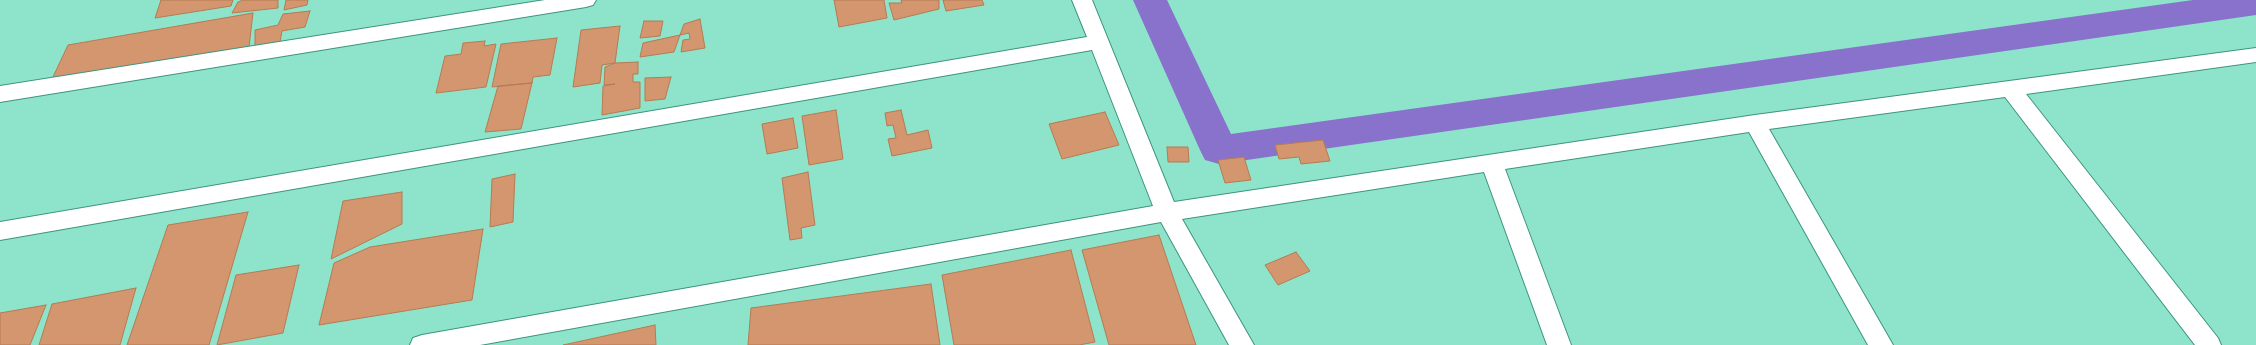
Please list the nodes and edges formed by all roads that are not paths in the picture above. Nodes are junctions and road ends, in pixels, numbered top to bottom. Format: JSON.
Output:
{"nodes":[{"id":1,"x":586,"y":0,"type":"edge"},
{"id":2,"x":1082,"y":0,"type":"edge"},
{"id":3,"x":1100,"y":42,"type":"junction"},
{"id":4,"x":2256,"y":55,"type":"edge"},
{"id":5,"x":2011,"y":89,"type":"junction"},
{"id":6,"x":0,"y":94,"type":"edge"},
{"id":7,"x":1755,"y":123,"type":"junction"},
{"id":8,"x":1492,"y":163,"type":"junction"},
{"id":9,"x":1167,"y":212,"type":"junction"},
{"id":10,"x":0,"y":230,"type":"edge"},
{"id":11,"x":422,"y":345,"type":"edge"},
{"id":12,"x":1242,"y":345,"type":"edge"},
{"id":13,"x":1559,"y":345,"type":"edge"},
{"id":14,"x":1881,"y":345,"type":"edge"},
{"id":15,"x":2209,"y":345,"type":"edge"}],
"edges":[{"from":1,"to":6,"type":"street"},
{"from":2,"to":3,"type":"street"},
{"from":3,"to":9,"type":"street"},
{"from":3,"to":10,"type":"street"},
{"from":4,"to":5,"type":"street"},
{"from":5,"to":7,"type":"street"},
{"from":5,"to":15,"type":"street"},
{"from":7,"to":8,"type":"street"},
{"from":7,"to":14,"type":"street"},
{"from":8,"to":9,"type":"street"},
{"from":8,"to":13,"type":"street"},
{"from":9,"to":11,"type":"street"},
{"from":9,"to":12,"type":"street"}]}
